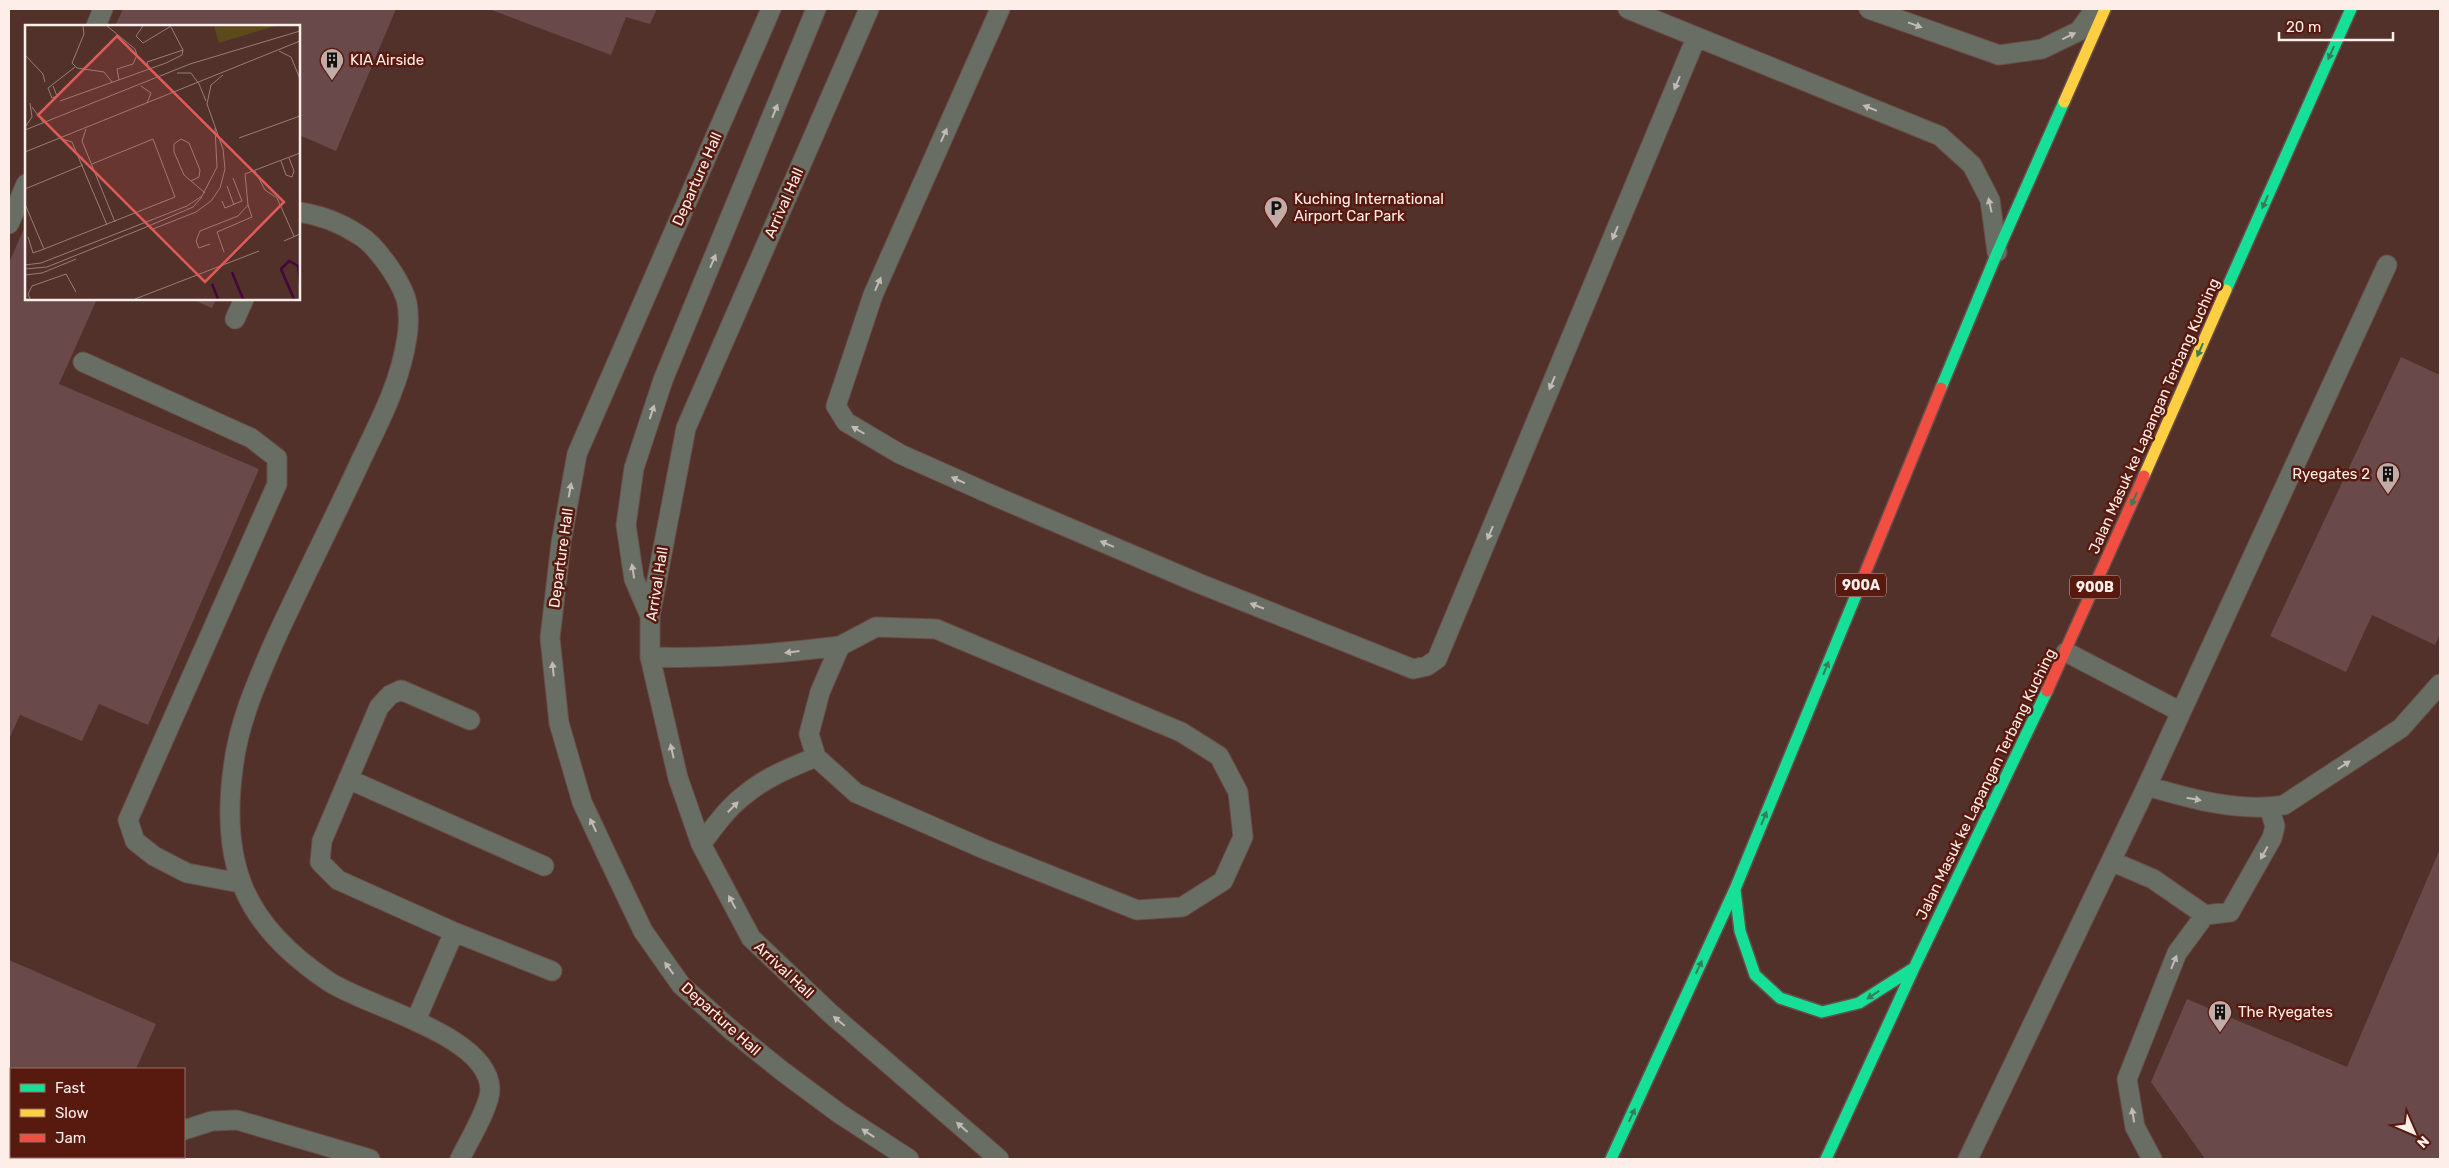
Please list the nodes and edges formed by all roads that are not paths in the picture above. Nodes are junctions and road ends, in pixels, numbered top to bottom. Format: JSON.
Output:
{"nodes":[{"id":1,"x":103,"y":9,"type":"edge"},
{"id":2,"x":771,"y":9,"type":"edge"},
{"id":3,"x":816,"y":9,"type":"edge"},
{"id":4,"x":869,"y":9,"type":"edge"},
{"id":5,"x":1000,"y":9,"type":"edge"},
{"id":6,"x":1628,"y":9,"type":"edge"},
{"id":7,"x":1869,"y":9,"type":"edge"},
{"id":8,"x":2095,"y":9,"type":"edge"},
{"id":9,"x":2106,"y":9,"type":"edge"},
{"id":10,"x":2351,"y":9,"type":"edge"},
{"id":11,"x":96,"y":25,"type":"edge"},
{"id":12,"x":1696,"y":38,"type":"junction"},
{"id":13,"x":25,"y":186,"type":"edge"},
{"id":14,"x":300,"y":212,"type":"edge"},
{"id":15,"x":9,"y":224,"type":"edge"},
{"id":16,"x":1997,"y":253,"type":"junction"},
{"id":17,"x":2387,"y":265,"type":"dead end"},
{"id":18,"x":244,"y":300,"type":"edge"},
{"id":19,"x":235,"y":318,"type":"dead end"},
{"id":20,"x":83,"y":362,"type":"dead end"},
{"id":21,"x":650,"y":616,"type":"junction"},
{"id":22,"x":840,"y":646,"type":"junction"},
{"id":23,"x":2066,"y":652,"type":"junction"},
{"id":24,"x":650,"y":658,"type":"junction"},
{"id":25,"x":2440,"y":684,"type":"edge"},
{"id":26,"x":2181,"y":712,"type":"junction"},
{"id":27,"x":470,"y":720,"type":"dead end"},
{"id":28,"x":816,"y":757,"type":"junction"},
{"id":29,"x":348,"y":779,"type":"junction"},
{"id":30,"x":2147,"y":786,"type":"junction"},
{"id":31,"x":2269,"y":807,"type":"junction"},
{"id":32,"x":701,"y":844,"type":"junction"},
{"id":33,"x":2110,"y":861,"type":"junction"},
{"id":34,"x":544,"y":866,"type":"dead end"},
{"id":35,"x":240,"y":883,"type":"junction"},
{"id":36,"x":1735,"y":889,"type":"junction"},
{"id":37,"x":2205,"y":915,"type":"junction"},
{"id":38,"x":454,"y":932,"type":"junction"},
{"id":39,"x":1914,"y":968,"type":"junction"},
{"id":40,"x":552,"y":971,"type":"dead end"},
{"id":41,"x":416,"y":1020,"type":"junction"},
{"id":42,"x":185,"y":1130,"type":"edge"},
{"id":43,"x":370,"y":1159,"type":"edge"},
{"id":44,"x":460,"y":1159,"type":"edge"},
{"id":45,"x":909,"y":1159,"type":"edge"},
{"id":46,"x":999,"y":1159,"type":"edge"},
{"id":47,"x":1611,"y":1159,"type":"edge"},
{"id":48,"x":1826,"y":1159,"type":"edge"},
{"id":49,"x":1968,"y":1159,"type":"edge"},
{"id":50,"x":2152,"y":1159,"type":"edge"}],
"edges":[{"from":1,"to":11,"type":"lane"},
{"from":45,"to":2,"type":"lane","name":"Departure Hall","one_way":true},
{"from":21,"to":3,"type":"lane","one_way":true},
{"from":4,"to":21,"type":"lane","name":"Arrival Hall"},
{"from":12,"to":5,"type":"lane","one_way":true},
{"from":6,"to":12,"type":"lane"},
{"from":7,"to":8,"type":"lane","one_way":true},
{"from":9,"to":16,"type":"highway","number":"900A"},
{"from":10,"to":23,"type":"highway","name":"Jalan Masuk ke Lapangan Terbang Kuching","number":"900B","one_way":true},
{"from":16,"to":12,"type":"lane","one_way":true},
{"from":13,"to":15,"type":"lane"},
{"from":14,"to":35,"type":"lane"},
{"from":36,"to":16,"type":"highway","number":"900A","one_way":true},
{"from":17,"to":26,"type":"lane"},
{"from":18,"to":19,"type":"lane"},
{"from":20,"to":35,"type":"lane"},
{"from":21,"to":24,"type":"lane","name":"Arrival Hall"},
{"from":22,"to":24,"type":"lane","one_way":true},
{"from":22,"to":28,"type":"lane"},
{"from":22,"to":28,"type":"lane"},
{"from":23,"to":26,"type":"lane"},
{"from":23,"to":39,"type":"highway","name":"Jalan Masuk ke Lapangan Terbang Kuching","number":"900B"},
{"from":32,"to":24,"type":"lane","name":"Arrival Hall","one_way":true},
{"from":31,"to":25,"type":"lane","one_way":true},
{"from":26,"to":30,"type":"lane"},
{"from":27,"to":29,"type":"lane"},
{"from":32,"to":28,"type":"lane","one_way":true},
{"from":29,"to":34,"type":"lane"},
{"from":29,"to":38,"type":"lane"},
{"from":30,"to":31,"type":"lane","one_way":true},
{"from":30,"to":33,"type":"lane"},
{"from":31,"to":37,"type":"lane","one_way":true},
{"from":46,"to":32,"type":"lane","name":"Arrival Hall","one_way":true},
{"from":33,"to":37,"type":"lane"},
{"from":33,"to":49,"type":"lane"},
{"from":35,"to":41,"type":"lane"},
{"from":39,"to":36,"type":"highway","one_way":true},
{"from":47,"to":36,"type":"highway","number":"900A","one_way":true},
{"from":50,"to":37,"type":"lane","one_way":true},
{"from":38,"to":40,"type":"lane"},
{"from":38,"to":41,"type":"lane"},
{"from":39,"to":48,"type":"highway","name":"Jalan Masuk ke Lapangan Terbang Kuching","number":"900B"},
{"from":41,"to":44,"type":"lane"},
{"from":42,"to":43,"type":"lane"}]}
